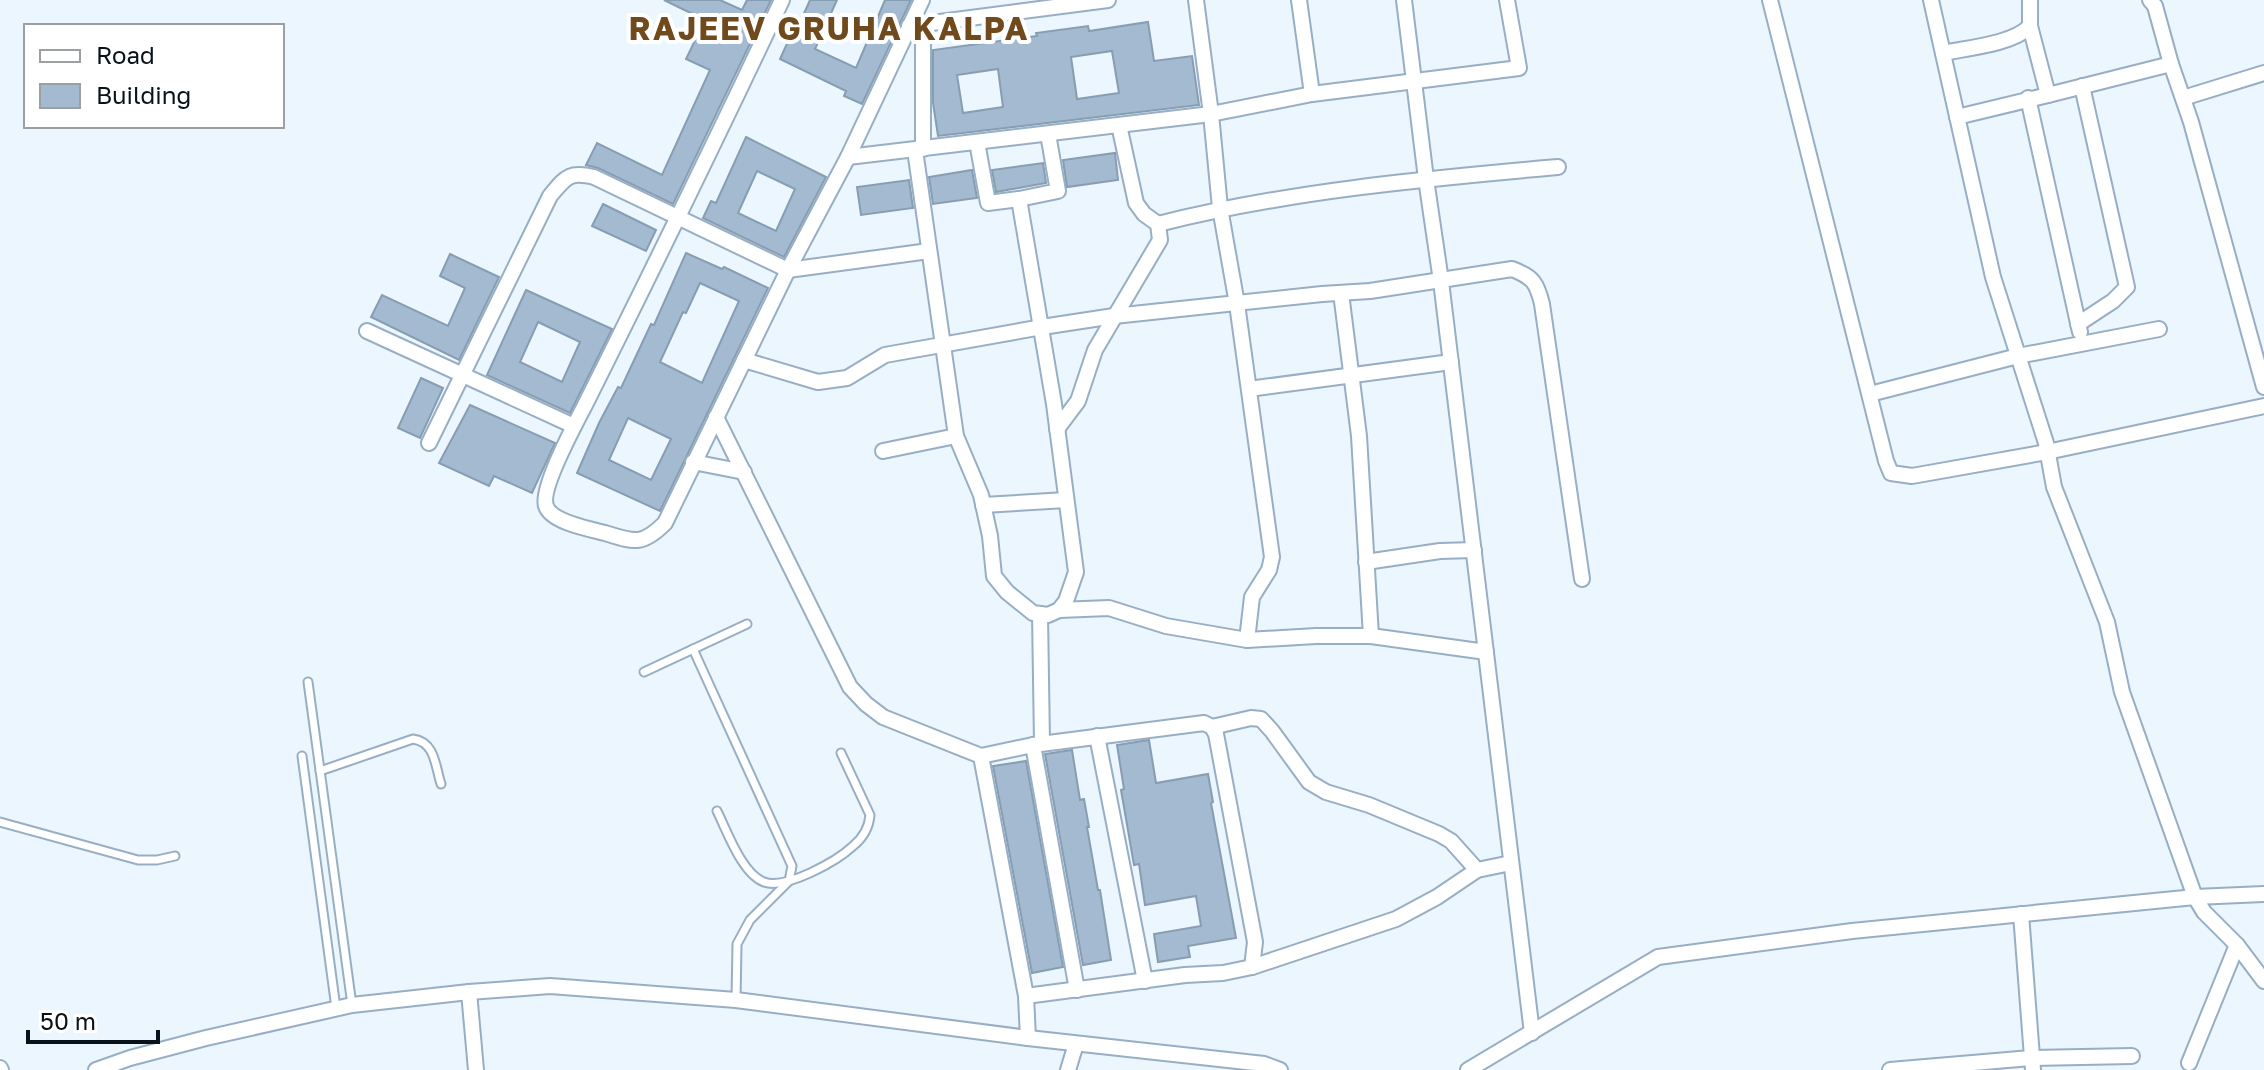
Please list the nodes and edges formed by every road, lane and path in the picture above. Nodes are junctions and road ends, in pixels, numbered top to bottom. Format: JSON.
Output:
{"nodes":[{"id":1,"x":782,"y":0,"type":"edge"},
{"id":2,"x":922,"y":0,"type":"edge"},
{"id":3,"x":1108,"y":0,"type":"edge"},
{"id":4,"x":1196,"y":0,"type":"edge"},
{"id":5,"x":1299,"y":0,"type":"edge"},
{"id":6,"x":1404,"y":0,"type":"edge"},
{"id":7,"x":1507,"y":0,"type":"edge"},
{"id":8,"x":1770,"y":0,"type":"edge"},
{"id":9,"x":1931,"y":0,"type":"edge"},
{"id":10,"x":2030,"y":0,"type":"edge"},
{"id":11,"x":2150,"y":0,"type":"edge"},
{"id":12,"x":916,"y":25,"type":"junction"},
{"id":13,"x":2030,"y":26,"type":"junction"},
{"id":14,"x":1943,"y":53,"type":"junction"},
{"id":15,"x":2171,"y":64,"type":"junction"},
{"id":16,"x":2264,"y":73,"type":"edge"},
{"id":17,"x":1413,"y":80,"type":"junction"},
{"id":18,"x":2082,"y":86,"type":"junction"},
{"id":19,"x":1312,"y":94,"type":"junction"},
{"id":20,"x":2048,"y":95,"type":"junction"},
{"id":21,"x":2028,"y":98,"type":"junction"},
{"id":22,"x":2183,"y":98,"type":"junction"},
{"id":23,"x":1211,"y":114,"type":"junction"},
{"id":24,"x":1957,"y":117,"type":"junction"},
{"id":25,"x":1119,"y":125,"type":"junction"},
{"id":26,"x":1048,"y":134,"type":"junction"},
{"id":27,"x":977,"y":142,"type":"junction"},
{"id":28,"x":919,"y":149,"type":"junction"},
{"id":29,"x":848,"y":157,"type":"junction"},
{"id":30,"x":1558,"y":167,"type":"dead end"},
{"id":31,"x":1426,"y":179,"type":"junction"},
{"id":32,"x":1019,"y":199,"type":"junction"},
{"id":33,"x":1220,"y":208,"type":"junction"},
{"id":34,"x":679,"y":218,"type":"junction"},
{"id":35,"x":1158,"y":224,"type":"junction"},
{"id":36,"x":929,"y":251,"type":"junction"},
{"id":37,"x":788,"y":270,"type":"junction"},
{"id":38,"x":1441,"y":281,"type":"junction"},
{"id":39,"x":1341,"y":293,"type":"junction"},
{"id":40,"x":1237,"y":304,"type":"junction"},
{"id":41,"x":1114,"y":316,"type":"junction"},
{"id":42,"x":2078,"y":324,"type":"junction"},
{"id":43,"x":1042,"y":327,"type":"junction"},
{"id":44,"x":2159,"y":329,"type":"dead end"},
{"id":45,"x":367,"y":331,"type":"dead end"},
{"id":46,"x":2258,"y":335,"type":"edge"},
{"id":47,"x":2082,"y":344,"type":"junction"},
{"id":48,"x":943,"y":347,"type":"junction"},
{"id":49,"x":2018,"y":356,"type":"junction"},
{"id":50,"x":744,"y":360,"type":"junction"},
{"id":51,"x":1451,"y":362,"type":"junction"},
{"id":52,"x":463,"y":374,"type":"junction"},
{"id":53,"x":1351,"y":375,"type":"junction"},
{"id":54,"x":2264,"y":387,"type":"edge"},
{"id":55,"x":1249,"y":389,"type":"junction"},
{"id":56,"x":1870,"y":394,"type":"junction"},
{"id":57,"x":2264,"y":406,"type":"edge"},
{"id":58,"x":716,"y":417,"type":"junction"},
{"id":59,"x":574,"y":426,"type":"junction"},
{"id":60,"x":1057,"y":429,"type":"junction"},
{"id":61,"x":956,"y":436,"type":"junction"},
{"id":62,"x":429,"y":443,"type":"dead end"},
{"id":63,"x":883,"y":451,"type":"dead end"},
{"id":64,"x":2047,"y":452,"type":"junction"},
{"id":65,"x":693,"y":462,"type":"junction"},
{"id":66,"x":744,"y":472,"type":"junction"},
{"id":67,"x":1066,"y":500,"type":"junction"},
{"id":68,"x":983,"y":505,"type":"junction"},
{"id":69,"x":1474,"y":550,"type":"junction"},
{"id":70,"x":1366,"y":562,"type":"junction"},
{"id":71,"x":1582,"y":579,"type":"dead end"},
{"id":72,"x":1059,"y":610,"type":"junction"},
{"id":73,"x":1040,"y":614,"type":"junction"},
{"id":74,"x":747,"y":624,"type":"dead end"},
{"id":75,"x":1371,"y":636,"type":"junction"},
{"id":76,"x":1247,"y":640,"type":"junction"},
{"id":77,"x":693,"y":649,"type":"junction"},
{"id":78,"x":1486,"y":652,"type":"junction"},
{"id":79,"x":644,"y":672,"type":"dead end"},
{"id":80,"x":308,"y":682,"type":"dead end"},
{"id":81,"x":1212,"y":727,"type":"junction"},
{"id":82,"x":1097,"y":736,"type":"junction"},
{"id":83,"x":1037,"y":744,"type":"junction"},
{"id":84,"x":841,"y":753,"type":"dead end"},
{"id":85,"x":302,"y":756,"type":"dead end"},
{"id":86,"x":981,"y":756,"type":"junction"},
{"id":87,"x":320,"y":771,"type":"junction"},
{"id":88,"x":441,"y":784,"type":"dead end"},
{"id":89,"x":717,"y":811,"type":"dead end"},
{"id":90,"x":0,"y":822,"type":"edge"},
{"id":91,"x":175,"y":856,"type":"dead end"},
{"id":92,"x":1511,"y":863,"type":"junction"},
{"id":93,"x":1477,"y":870,"type":"junction"},
{"id":94,"x":789,"y":881,"type":"junction"},
{"id":95,"x":2264,"y":894,"type":"edge"},
{"id":96,"x":2195,"y":897,"type":"junction"},
{"id":97,"x":2021,"y":914,"type":"junction"},
{"id":98,"x":2237,"y":945,"type":"junction"},
{"id":99,"x":1252,"y":967,"type":"junction"},
{"id":100,"x":1145,"y":981,"type":"junction"},
{"id":101,"x":2264,"y":981,"type":"edge"},
{"id":102,"x":1077,"y":990,"type":"junction"},
{"id":103,"x":469,"y":992,"type":"junction"},
{"id":104,"x":1026,"y":996,"type":"junction"},
{"id":105,"x":736,"y":1000,"type":"junction"},
{"id":106,"x":352,"y":1005,"type":"junction"},
{"id":107,"x":336,"y":1008,"type":"junction"},
{"id":108,"x":1532,"y":1033,"type":"junction"},
{"id":109,"x":1028,"y":1038,"type":"junction"},
{"id":110,"x":1076,"y":1044,"type":"junction"},
{"id":111,"x":1489,"y":1056,"type":"junction"},
{"id":112,"x":2132,"y":1056,"type":"dead end"},
{"id":113,"x":2189,"y":1063,"type":"dead end"},
{"id":114,"x":2032,"y":1064,"type":"edge"},
{"id":115,"x":96,"y":1070,"type":"edge"},
{"id":116,"x":476,"y":1070,"type":"edge"},
{"id":117,"x":1068,"y":1070,"type":"edge"},
{"id":118,"x":1280,"y":1070,"type":"edge"},
{"id":119,"x":1468,"y":1070,"type":"edge"},
{"id":120,"x":1500,"y":1070,"type":"edge"},
{"id":121,"x":1890,"y":1070,"type":"edge"}],
"edges":[{"from":1,"to":34,"type":"street"},
{"from":2,"to":12,"type":"street"},
{"from":3,"to":12,"type":"street"},
{"from":4,"to":23,"type":"street"},
{"from":5,"to":19,"type":"street"},
{"from":6,"to":17,"type":"street"},
{"from":7,"to":17,"type":"street"},
{"from":8,"to":56,"type":"street"},
{"from":9,"to":14,"type":"street"},
{"from":10,"to":13,"type":"street"},
{"from":11,"to":15,"type":"street"},
{"from":12,"to":28,"type":"street"},
{"from":12,"to":29,"type":"street"},
{"from":13,"to":14,"type":"street"},
{"from":13,"to":20,"type":"street"},
{"from":14,"to":24,"type":"street"},
{"from":15,"to":18,"type":"street"},
{"from":15,"to":22,"type":"street"},
{"from":16,"to":22,"type":"street"},
{"from":17,"to":19,"type":"street"},
{"from":17,"to":31,"type":"street"},
{"from":18,"to":20,"type":"street"},
{"from":18,"to":42,"type":"street"},
{"from":19,"to":23,"type":"street"},
{"from":20,"to":21,"type":"street"},
{"from":21,"to":24,"type":"street"},
{"from":21,"to":42,"type":"street"},
{"from":22,"to":46,"type":"street"},
{"from":23,"to":25,"type":"street"},
{"from":23,"to":33,"type":"street"},
{"from":24,"to":49,"type":"street"},
{"from":25,"to":26,"type":"street"},
{"from":25,"to":35,"type":"street"},
{"from":26,"to":27,"type":"street"},
{"from":26,"to":32,"type":"street"},
{"from":27,"to":28,"type":"street"},
{"from":27,"to":32,"type":"street"},
{"from":28,"to":29,"type":"street"},
{"from":28,"to":36,"type":"street"},
{"from":29,"to":37,"type":"street"},
{"from":30,"to":31,"type":"street"},
{"from":31,"to":33,"type":"street"},
{"from":31,"to":38,"type":"street"},
{"from":32,"to":43,"type":"street"},
{"from":33,"to":35,"type":"street"},
{"from":33,"to":40,"type":"street"},
{"from":34,"to":37,"type":"street"},
{"from":34,"to":52,"type":"street"},
{"from":34,"to":59,"type":"street"},
{"from":35,"to":41,"type":"street"},
{"from":36,"to":37,"type":"street"},
{"from":36,"to":48,"type":"street"},
{"from":37,"to":50,"type":"street"},
{"from":38,"to":39,"type":"street"},
{"from":38,"to":51,"type":"street"},
{"from":38,"to":71,"type":"street"},
{"from":39,"to":40,"type":"street"},
{"from":39,"to":53,"type":"street"},
{"from":40,"to":41,"type":"street"},
{"from":40,"to":55,"type":"street"},
{"from":41,"to":43,"type":"street"},
{"from":41,"to":60,"type":"street"},
{"from":42,"to":47,"type":"street"},
{"from":43,"to":48,"type":"street"},
{"from":43,"to":60,"type":"street"},
{"from":44,"to":47,"type":"street"},
{"from":45,"to":52,"type":"street"},
{"from":46,"to":54,"type":"street"},
{"from":47,"to":49,"type":"street"},
{"from":48,"to":50,"type":"street"},
{"from":48,"to":61,"type":"street"},
{"from":49,"to":56,"type":"street"},
{"from":49,"to":64,"type":"street"},
{"from":50,"to":58,"type":"street"},
{"from":51,"to":53,"type":"street"},
{"from":51,"to":69,"type":"street"},
{"from":52,"to":59,"type":"street"},
{"from":52,"to":62,"type":"street"},
{"from":53,"to":55,"type":"street"},
{"from":53,"to":70,"type":"street"},
{"from":55,"to":76,"type":"street"},
{"from":56,"to":64,"type":"street"},
{"from":57,"to":64,"type":"street"},
{"from":58,"to":65,"type":"street"},
{"from":58,"to":66,"type":"street"},
{"from":59,"to":65,"type":"street"},
{"from":60,"to":67,"type":"street"},
{"from":61,"to":63,"type":"street"},
{"from":61,"to":68,"type":"street"},
{"from":64,"to":96,"type":"street"},
{"from":65,"to":66,"type":"street"},
{"from":66,"to":86,"type":"street"},
{"from":67,"to":68,"type":"street"},
{"from":67,"to":72,"type":"street"},
{"from":68,"to":73,"type":"street"},
{"from":69,"to":70,"type":"street"},
{"from":69,"to":78,"type":"street"},
{"from":70,"to":75,"type":"street"},
{"from":72,"to":73,"type":"street"},
{"from":72,"to":76,"type":"street"},
{"from":73,"to":83,"type":"street"},
{"from":74,"to":77,"type":"lane"},
{"from":75,"to":76,"type":"street"},
{"from":75,"to":78,"type":"street"},
{"from":77,"to":79,"type":"lane"},
{"from":77,"to":94,"type":"lane"},
{"from":78,"to":92,"type":"street"},
{"from":80,"to":87,"type":"lane"},
{"from":81,"to":82,"type":"street"},
{"from":81,"to":93,"type":"street"},
{"from":81,"to":99,"type":"street"},
{"from":82,"to":83,"type":"street"},
{"from":82,"to":100,"type":"street"},
{"from":83,"to":86,"type":"street"},
{"from":83,"to":102,"type":"street"},
{"from":84,"to":94,"type":"lane"},
{"from":85,"to":107,"type":"lane"},
{"from":86,"to":104,"type":"street"},
{"from":87,"to":88,"type":"lane"},
{"from":87,"to":106,"type":"lane"},
{"from":89,"to":94,"type":"lane"},
{"from":90,"to":91,"type":"lane"},
{"from":92,"to":93,"type":"street"},
{"from":92,"to":108,"type":"street"},
{"from":93,"to":99,"type":"street"},
{"from":94,"to":105,"type":"lane"},
{"from":95,"to":96,"type":"street"},
{"from":96,"to":97,"type":"street"},
{"from":96,"to":98,"type":"street"},
{"from":97,"to":108,"type":"street"},
{"from":97,"to":114,"type":"street"},
{"from":98,"to":101,"type":"street"},
{"from":98,"to":113,"type":"street"},
{"from":99,"to":100,"type":"street"},
{"from":100,"to":102,"type":"street"},
{"from":102,"to":104,"type":"street"},
{"from":103,"to":105,"type":"street"},
{"from":103,"to":106,"type":"street"},
{"from":103,"to":116,"type":"street"},
{"from":104,"to":109,"type":"street"},
{"from":105,"to":109,"type":"street"},
{"from":106,"to":107,"type":"street"},
{"from":107,"to":115,"type":"street"},
{"from":108,"to":111,"type":"street"},
{"from":109,"to":110,"type":"street"},
{"from":110,"to":117,"type":"street"},
{"from":110,"to":118,"type":"street"},
{"from":111,"to":119,"type":"street"},
{"from":111,"to":120,"type":"street"},
{"from":112,"to":114,"type":"street"},
{"from":114,"to":121,"type":"street"}]}
